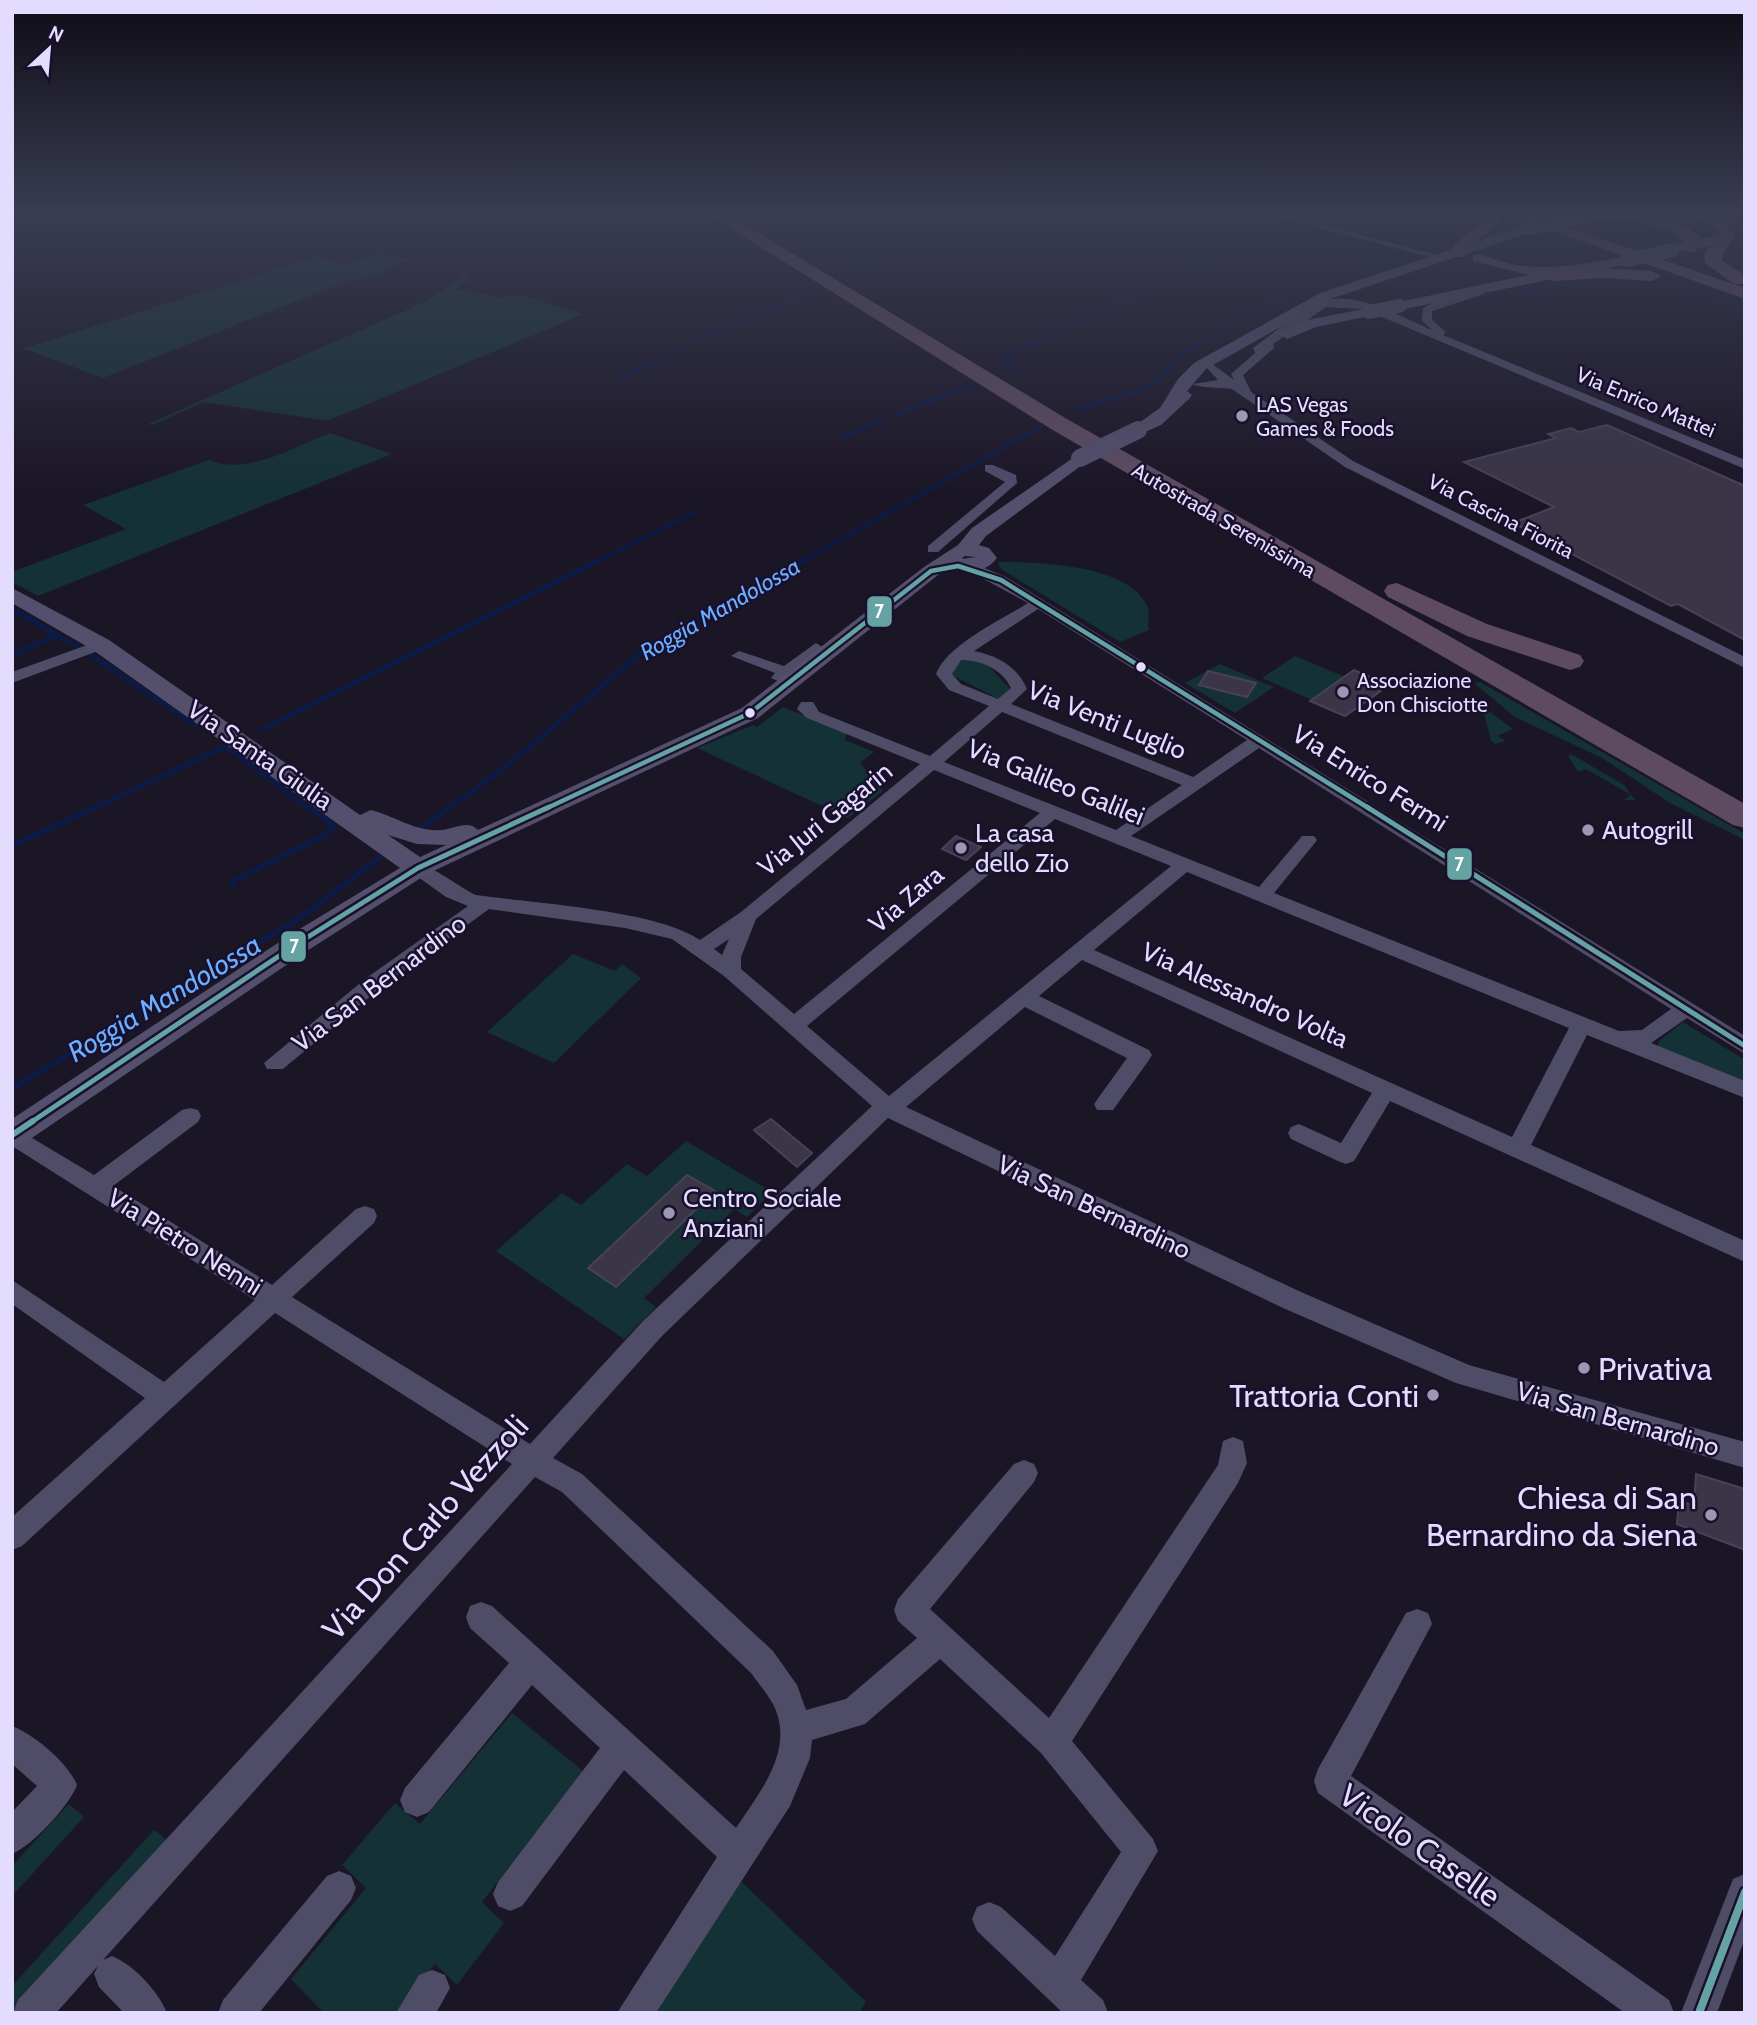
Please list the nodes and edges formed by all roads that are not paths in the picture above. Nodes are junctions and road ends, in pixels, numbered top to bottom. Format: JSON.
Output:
{"nodes":[{"id":1,"x":865,"y":306,"type":"edge"},
{"id":2,"x":885,"y":306,"type":"edge"},
{"id":3,"x":1311,"y":306,"type":"edge"},
{"id":4,"x":1324,"y":306,"type":"edge"},
{"id":5,"x":1359,"y":306,"type":"edge"},
{"id":6,"x":1380,"y":306,"type":"edge"},
{"id":7,"x":1402,"y":306,"type":"edge"},
{"id":8,"x":1432,"y":306,"type":"edge"},
{"id":9,"x":1417,"y":325,"type":"junction"},
{"id":10,"x":1286,"y":334,"type":"junction"},
{"id":11,"x":1257,"y":350,"type":"junction"},
{"id":12,"x":1219,"y":366,"type":"junction"},
{"id":13,"x":1199,"y":384,"type":"junction"},
{"id":14,"x":1246,"y":393,"type":"junction"},
{"id":15,"x":1168,"y":407,"type":"junction"},
{"id":16,"x":1687,"y":439,"type":"junction"},
{"id":17,"x":1745,"y":465,"type":"edge"},
{"id":18,"x":989,"y":468,"type":"dead end"},
{"id":19,"x":1218,"y":510,"type":"junction"},
{"id":20,"x":963,"y":559,"type":"junction"},
{"id":21,"x":12,"y":594,"type":"edge"},
{"id":22,"x":1038,"y":603,"type":"junction"},
{"id":23,"x":979,"y":640,"type":"junction"},
{"id":24,"x":101,"y":645,"type":"junction"},
{"id":25,"x":816,"y":648,"type":"dead end"},
{"id":26,"x":957,"y":655,"type":"junction"},
{"id":27,"x":739,"y":656,"type":"dead end"},
{"id":28,"x":983,"y":656,"type":"junction"},
{"id":29,"x":1570,"y":661,"type":"dead end"},
{"id":30,"x":1745,"y":663,"type":"edge"},
{"id":31,"x":12,"y":678,"type":"edge"},
{"id":32,"x":787,"y":680,"type":"junction"},
{"id":33,"x":1472,"y":692,"type":"dead end"},
{"id":34,"x":1002,"y":706,"type":"junction"},
{"id":35,"x":1259,"y":740,"type":"junction"},
{"id":36,"x":935,"y":762,"type":"junction"},
{"id":37,"x":1193,"y":783,"type":"junction"},
{"id":38,"x":1745,"y":796,"type":"edge"},
{"id":39,"x":334,"y":807,"type":"junction"},
{"id":40,"x":544,"y":808,"type":"junction"},
{"id":41,"x":1052,"y":812,"type":"junction"},
{"id":42,"x":1745,"y":818,"type":"edge"},
{"id":43,"x":1116,"y":838,"type":"junction"},
{"id":44,"x":1308,"y":840,"type":"dead end"},
{"id":45,"x":1184,"y":865,"type":"junction"},
{"id":46,"x":418,"y":867,"type":"junction"},
{"id":47,"x":1262,"y":896,"type":"junction"},
{"id":48,"x":484,"y":904,"type":"junction"},
{"id":49,"x":748,"y":916,"type":"junction"},
{"id":50,"x":702,"y":948,"type":"junction"},
{"id":51,"x":1081,"y":952,"type":"junction"},
{"id":52,"x":731,"y":971,"type":"junction"},
{"id":53,"x":1024,"y":999,"type":"junction"},
{"id":54,"x":1685,"y":1009,"type":"junction"},
{"id":55,"x":1581,"y":1025,"type":"junction"},
{"id":56,"x":793,"y":1026,"type":"junction"},
{"id":57,"x":1609,"y":1037,"type":"junction"},
{"id":58,"x":1647,"y":1037,"type":"junction"},
{"id":59,"x":1745,"y":1046,"type":"edge"},
{"id":60,"x":1664,"y":1059,"type":"junction"},
{"id":61,"x":275,"y":1063,"type":"dead end"},
{"id":62,"x":1385,"y":1089,"type":"junction"},
{"id":63,"x":1745,"y":1090,"type":"edge"},
{"id":64,"x":1105,"y":1104,"type":"dead end"},
{"id":65,"x":889,"y":1109,"type":"junction"},
{"id":66,"x":190,"y":1115,"type":"dead end"},
{"id":67,"x":1299,"y":1133,"type":"dead end"},
{"id":68,"x":12,"y":1135,"type":"edge"},
{"id":69,"x":1517,"y":1149,"type":"junction"},
{"id":70,"x":96,"y":1186,"type":"junction"},
{"id":71,"x":365,"y":1216,"type":"dead end"},
{"id":72,"x":1745,"y":1252,"type":"edge"},
{"id":73,"x":12,"y":1290,"type":"edge"},
{"id":74,"x":274,"y":1298,"type":"junction"},
{"id":75,"x":164,"y":1397,"type":"junction"},
{"id":76,"x":1233,"y":1450,"type":"dead end"},
{"id":77,"x":1745,"y":1455,"type":"edge"},
{"id":78,"x":533,"y":1461,"type":"junction"},
{"id":79,"x":1024,"y":1474,"type":"dead end"},
{"id":80,"x":12,"y":1536,"type":"edge"},
{"id":81,"x":481,"y":1617,"type":"dead end"},
{"id":82,"x":1417,"y":1624,"type":"dead end"},
{"id":83,"x":941,"y":1638,"type":"junction"},
{"id":84,"x":530,"y":1662,"type":"junction"},
{"id":85,"x":797,"y":1728,"type":"junction"},
{"id":86,"x":12,"y":1742,"type":"edge"},
{"id":87,"x":1052,"y":1742,"type":"junction"},
{"id":88,"x":622,"y":1746,"type":"junction"},
{"id":89,"x":417,"y":1800,"type":"dead end"},
{"id":90,"x":12,"y":1837,"type":"edge"},
{"id":91,"x":739,"y":1854,"type":"junction"},
{"id":92,"x":339,"y":1888,"type":"dead end"},
{"id":93,"x":1745,"y":1891,"type":"edge"},
{"id":94,"x":510,"y":1894,"type":"dead end"},
{"id":95,"x":989,"y":1919,"type":"dead end"},
{"id":96,"x":112,"y":1974,"type":"dead end"},
{"id":97,"x":1058,"y":1983,"type":"junction"},
{"id":98,"x":31,"y":2013,"type":"edge"},
{"id":99,"x":149,"y":2013,"type":"edge"},
{"id":100,"x":236,"y":2013,"type":"edge"},
{"id":101,"x":635,"y":2013,"type":"edge"},
{"id":102,"x":1090,"y":2013,"type":"edge"},
{"id":103,"x":1656,"y":2013,"type":"edge"},
{"id":104,"x":1699,"y":2013,"type":"edge"}],
"edges":[{"from":1,"to":19,"type":"highway","name":"Autostrada Serenissima"},
{"from":2,"to":19,"type":"highway","name":"Autostrada Serenissima"},
{"from":3,"to":12,"type":"street"},
{"from":4,"to":11,"type":"street"},
{"from":5,"to":9,"type":"street"},
{"from":6,"to":9,"type":"street"},
{"from":7,"to":10,"type":"street","bridge":true},
{"from":8,"to":16,"type":"street"},
{"from":9,"to":16,"type":"street","name":"Via Enrico Mattei"},
{"from":10,"to":11,"type":"street"},
{"from":10,"to":14,"type":"street"},
{"from":11,"to":12,"type":"street"},
{"from":12,"to":13,"type":"street"},
{"from":12,"to":14,"type":"street","name":"Via Cascina Fiorita"},
{"from":12,"to":15,"type":"street"},
{"from":13,"to":14,"type":"street"},
{"from":13,"to":15,"type":"street"},
{"from":14,"to":30,"type":"street","name":"Via Cascina Fiorita"},
{"from":15,"to":20,"type":"street","bridge":true},
{"from":16,"to":17,"type":"street","name":"Via Enrico Mattei"},
{"from":18,"to":20,"type":"street"},
{"from":19,"to":29,"type":"highway"},
{"from":19,"to":33,"type":"highway"},
{"from":19,"to":38,"type":"highway","name":"Autostrada Serenissima"},
{"from":19,"to":42,"type":"highway","name":"Autostrada Serenissima"},
{"from":20,"to":22,"type":"street","name":"Via Enrico Fermi"},
{"from":20,"to":32,"type":"street"},
{"from":21,"to":24,"type":"street","name":"Via Santa Giulia"},
{"from":22,"to":23,"type":"street"},
{"from":22,"to":35,"type":"street","name":"Via Enrico Fermi"},
{"from":23,"to":26,"type":"street"},
{"from":23,"to":28,"type":"street"},
{"from":24,"to":31,"type":"street"},
{"from":24,"to":39,"type":"street","name":"Via Santa Giulia"},
{"from":25,"to":32,"type":"street"},
{"from":26,"to":28,"type":"street"},
{"from":26,"to":34,"type":"street","name":"Via Venti Luglio"},
{"from":27,"to":32,"type":"street"},
{"from":28,"to":34,"type":"street"},
{"from":32,"to":36,"type":"street","name":"Via Galileo Galilei"},
{"from":32,"to":40,"type":"street"},
{"from":34,"to":36,"type":"street","name":"Via Juri Gagarin"},
{"from":34,"to":37,"type":"street","name":"Via Venti Luglio"},
{"from":35,"to":37,"type":"street","name":"Via Venti Luglio"},
{"from":35,"to":54,"type":"street","name":"Via Enrico Fermi"},
{"from":36,"to":41,"type":"street","name":"Via Galileo Galilei"},
{"from":36,"to":49,"type":"street","name":"Via Juri Gagarin"},
{"from":37,"to":43,"type":"street","name":"Via Venti Luglio"},
{"from":39,"to":40,"type":"street"},
{"from":39,"to":46,"type":"street","name":"Via Santa Giulia"},
{"from":40,"to":46,"type":"street"},
{"from":41,"to":43,"type":"street","name":"Via Galileo Galilei"},
{"from":41,"to":56,"type":"street","name":"Via Zara"},
{"from":43,"to":45,"type":"street","name":"Via Galileo Galilei"},
{"from":44,"to":47,"type":"street"},
{"from":45,"to":47,"type":"street","name":"Via Galileo Galilei"},
{"from":45,"to":51,"type":"street","name":"Via Don Carlo Vezzoli"},
{"from":46,"to":48,"type":"street","name":"Via San Bernardino"},
{"from":46,"to":68,"type":"street"},
{"from":47,"to":55,"type":"street","name":"Via Galileo Galilei"},
{"from":48,"to":50,"type":"street","name":"Via San Bernardino"},
{"from":48,"to":61,"type":"street","name":"Via San Bernardino"},
{"from":49,"to":50,"type":"street","name":"Via Juri Gagarin"},
{"from":49,"to":52,"type":"street","name":"Via Juri Gagarin"},
{"from":50,"to":52,"type":"street","name":"Via San Bernardino"},
{"from":51,"to":53,"type":"street","name":"Via Don Carlo Vezzoli"},
{"from":51,"to":62,"type":"street","name":"Via Alessandro Volta"},
{"from":52,"to":56,"type":"street","name":"Via San Bernardino"},
{"from":53,"to":64,"type":"street"},
{"from":53,"to":65,"type":"street","name":"Via Don Carlo Vezzoli"},
{"from":54,"to":58,"type":"street"},
{"from":54,"to":59,"type":"street","name":"Via Enrico Fermi"},
{"from":55,"to":57,"type":"street","name":"Via Galileo Galilei"},
{"from":55,"to":69,"type":"street"},
{"from":56,"to":65,"type":"street","name":"Via San Bernardino"},
{"from":57,"to":58,"type":"street","name":"Via Galileo Galilei"},
{"from":57,"to":60,"type":"street","name":"Via Galileo Galilei"},
{"from":58,"to":60,"type":"street"},
{"from":60,"to":63,"type":"street","name":"Via Galileo Galilei"},
{"from":62,"to":67,"type":"street"},
{"from":62,"to":69,"type":"street","name":"Via Alessandro Volta"},
{"from":65,"to":77,"type":"street","name":"Via San Bernardino"},
{"from":65,"to":78,"type":"street","name":"Via Don Carlo Vezzoli"},
{"from":66,"to":70,"type":"street","name":"Via Pietro Nenni"},
{"from":68,"to":70,"type":"street","name":"Via Pietro Nenni"},
{"from":69,"to":72,"type":"street","name":"Via Alessandro Volta"},
{"from":70,"to":74,"type":"street","name":"Via Pietro Nenni"},
{"from":71,"to":74,"type":"street","name":"Via Pietro Nenni"},
{"from":73,"to":75,"type":"street"},
{"from":74,"to":75,"type":"street"},
{"from":74,"to":78,"type":"street","name":"Via Pietro Nenni"},
{"from":75,"to":80,"type":"street"},
{"from":76,"to":87,"type":"street"},
{"from":78,"to":85,"type":"street","name":"Via Pietro Nenni"},
{"from":78,"to":98,"type":"street","name":"Via Don Carlo Vezzoli"},
{"from":79,"to":83,"type":"street"},
{"from":81,"to":84,"type":"street"},
{"from":82,"to":103,"type":"street","name":"Vicolo Caselle"},
{"from":83,"to":85,"type":"street"},
{"from":83,"to":87,"type":"street"},
{"from":84,"to":88,"type":"street"},
{"from":84,"to":89,"type":"street"},
{"from":85,"to":91,"type":"street"},
{"from":86,"to":90,"type":"street"},
{"from":87,"to":97,"type":"street"},
{"from":88,"to":91,"type":"street"},
{"from":88,"to":94,"type":"street"},
{"from":91,"to":101,"type":"street"},
{"from":92,"to":100,"type":"street"},
{"from":93,"to":104,"type":"street"},
{"from":95,"to":97,"type":"street"},
{"from":96,"to":99,"type":"street"},
{"from":97,"to":102,"type":"street"}]}
